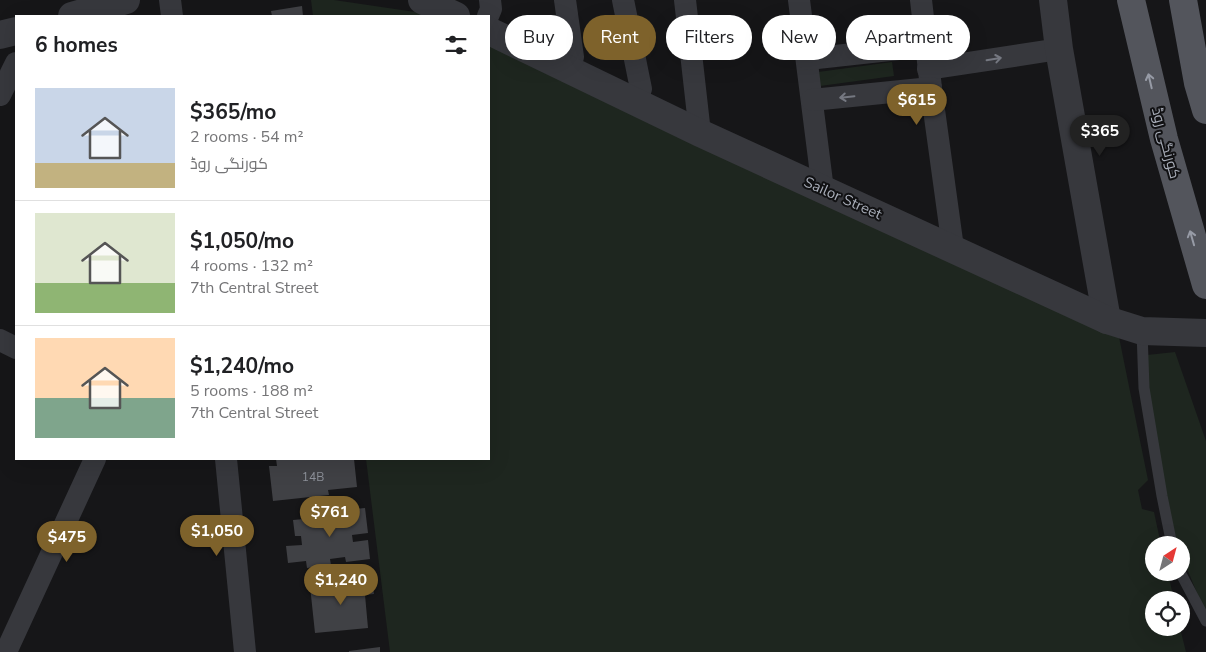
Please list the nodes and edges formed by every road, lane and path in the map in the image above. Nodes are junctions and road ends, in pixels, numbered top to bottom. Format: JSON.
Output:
{"nodes":[{"id":1,"x":126,"y":0,"type":"edge"},
{"id":2,"x":170,"y":0,"type":"edge"},
{"id":3,"x":422,"y":0,"type":"edge"},
{"id":4,"x":490,"y":0,"type":"edge"},
{"id":5,"x":566,"y":0,"type":"edge"},
{"id":6,"x":624,"y":0,"type":"edge"},
{"id":7,"x":685,"y":0,"type":"edge"},
{"id":8,"x":800,"y":0,"type":"edge"},
{"id":9,"x":921,"y":0,"type":"edge"},
{"id":10,"x":1053,"y":0,"type":"edge"},
{"id":11,"x":1131,"y":0,"type":"edge"},
{"id":12,"x":1183,"y":0,"type":"edge"},
{"id":13,"x":456,"y":10,"type":"edge"},
{"id":14,"x":75,"y":15,"type":"edge"},
{"id":15,"x":172,"y":15,"type":"edge"},
{"id":16,"x":488,"y":15,"type":"edge"},
{"id":17,"x":802,"y":15,"type":"edge"},
{"id":18,"x":923,"y":15,"type":"edge"},
{"id":19,"x":490,"y":31,"type":"edge"},
{"id":20,"x":15,"y":32,"type":"edge"},
{"id":21,"x":0,"y":35,"type":"edge"},
{"id":22,"x":1059,"y":49,"type":"junction"},
{"id":23,"x":808,"y":60,"type":"edge"},
{"id":24,"x":928,"y":60,"type":"edge"},
{"id":25,"x":15,"y":65,"type":"edge"},
{"id":26,"x":568,"y":69,"type":"junction"},
{"id":27,"x":930,"y":79,"type":"junction"},
{"id":28,"x":0,"y":94,"type":"edge"},
{"id":29,"x":812,"y":100,"type":"junction"},
{"id":30,"x":635,"y":102,"type":"junction"},
{"id":31,"x":1206,"y":110,"type":"edge"},
{"id":32,"x":700,"y":133,"type":"junction"},
{"id":33,"x":823,"y":190,"type":"junction"},
{"id":34,"x":953,"y":248,"type":"junction"},
{"id":35,"x":1206,"y":285,"type":"edge"},
{"id":36,"x":1107,"y":320,"type":"junction"},
{"id":37,"x":1142,"y":330,"type":"junction"},
{"id":38,"x":1206,"y":333,"type":"edge"},
{"id":39,"x":0,"y":340,"type":"edge"},
{"id":40,"x":15,"y":348,"type":"edge"},
{"id":41,"x":95,"y":460,"type":"edge"},
{"id":42,"x":226,"y":460,"type":"edge"},
{"id":43,"x":1170,"y":536,"type":"edge"},
{"id":44,"x":1185,"y":581,"type":"edge"},
{"id":45,"x":1206,"y":621,"type":"edge"},
{"id":46,"x":6,"y":652,"type":"edge"},
{"id":47,"x":245,"y":652,"type":"edge"}],
"edges":[{"from":1,"to":14,"type":"street"},
{"from":2,"to":15,"type":"street"},
{"from":3,"to":13,"type":"street"},
{"from":4,"to":16,"type":"street"},
{"from":5,"to":26,"type":"street"},
{"from":6,"to":30,"type":"street"},
{"from":7,"to":32,"type":"street"},
{"from":8,"to":17,"type":"street"},
{"from":9,"to":18,"type":"street"},
{"from":10,"to":22,"type":"street"},
{"from":35,"to":11,"type":"main road","name":"کورنگی روڈ","one_way":true},
{"from":12,"to":31,"type":"main road"},
{"from":19,"to":26,"type":"street","name":"Sailor Street"},
{"from":20,"to":21,"type":"street"},
{"from":27,"to":22,"type":"street","one_way":true},
{"from":22,"to":36,"type":"street"},
{"from":23,"to":29,"type":"street"},
{"from":24,"to":27,"type":"street"},
{"from":25,"to":28,"type":"street"},
{"from":26,"to":30,"type":"street","name":"Sailor Street"},
{"from":27,"to":29,"type":"street","one_way":true},
{"from":27,"to":34,"type":"street"},
{"from":29,"to":33,"type":"street"},
{"from":30,"to":32,"type":"street","name":"Sailor Street"},
{"from":32,"to":33,"type":"street","name":"Sailor Street"},
{"from":33,"to":34,"type":"street","name":"Sailor Street"},
{"from":34,"to":36,"type":"street","name":"Sailor Street"},
{"from":36,"to":37,"type":"street","name":"Sailor Street"},
{"from":37,"to":38,"type":"street","name":"Sailor Street"},
{"from":37,"to":43,"type":"lane"},
{"from":39,"to":40,"type":"street"},
{"from":41,"to":46,"type":"street"},
{"from":42,"to":47,"type":"street"},
{"from":44,"to":45,"type":"lane"}]}
